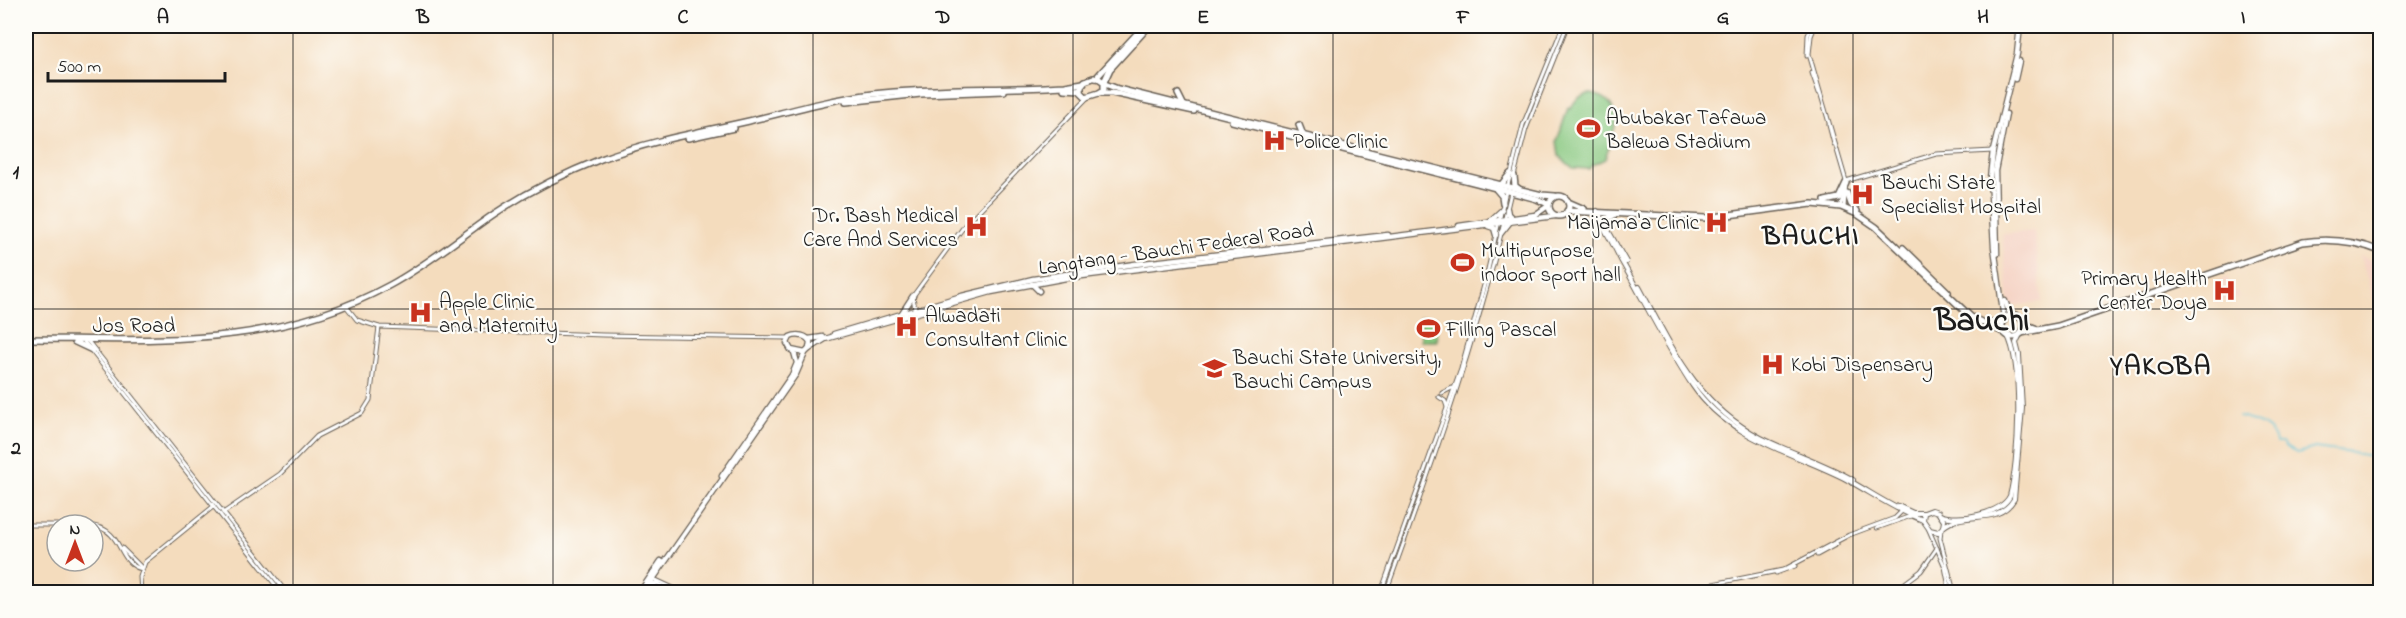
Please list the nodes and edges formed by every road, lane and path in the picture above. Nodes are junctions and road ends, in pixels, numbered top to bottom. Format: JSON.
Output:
{"nodes":[{"id":1,"x":1144,"y":26,"type":"edge"},
{"id":2,"x":1149,"y":26,"type":"edge"},
{"id":3,"x":1565,"y":26,"type":"edge"},
{"id":4,"x":1813,"y":26,"type":"edge"},
{"id":5,"x":2021,"y":26,"type":"edge"},
{"id":6,"x":1096,"y":78,"type":"junction"},
{"id":7,"x":1083,"y":83,"type":"junction"},
{"id":8,"x":1104,"y":83,"type":"junction"},
{"id":9,"x":925,"y":92,"type":"junction"},
{"id":10,"x":1081,"y":92,"type":"junction"},
{"id":11,"x":1102,"y":93,"type":"junction"},
{"id":12,"x":1178,"y":94,"type":"dead end"},
{"id":13,"x":1088,"y":97,"type":"junction"},
{"id":14,"x":1079,"y":104,"type":"junction"},
{"id":15,"x":1184,"y":106,"type":"junction"},
{"id":16,"x":1299,"y":125,"type":"dead end"},
{"id":17,"x":1303,"y":135,"type":"junction"},
{"id":18,"x":1343,"y":148,"type":"junction"},
{"id":19,"x":1993,"y":151,"type":"junction"},
{"id":20,"x":1398,"y":162,"type":"junction"},
{"id":21,"x":1512,"y":175,"type":"junction"},
{"id":22,"x":1846,"y":182,"type":"junction"},
{"id":23,"x":1492,"y":187,"type":"junction"},
{"id":24,"x":1507,"y":188,"type":"junction"},
{"id":25,"x":1520,"y":190,"type":"junction"},
{"id":26,"x":1847,"y":192,"type":"junction"},
{"id":27,"x":1555,"y":196,"type":"junction"},
{"id":28,"x":1825,"y":201,"type":"junction"},
{"id":29,"x":1568,"y":202,"type":"junction"},
{"id":30,"x":1548,"y":205,"type":"junction"},
{"id":31,"x":1842,"y":206,"type":"junction"},
{"id":32,"x":1504,"y":207,"type":"junction"},
{"id":33,"x":1567,"y":211,"type":"junction"},
{"id":34,"x":1857,"y":211,"type":"junction"},
{"id":35,"x":1596,"y":213,"type":"junction"},
{"id":36,"x":1617,"y":215,"type":"junction"},
{"id":37,"x":1555,"y":216,"type":"junction"},
{"id":38,"x":1513,"y":220,"type":"junction"},
{"id":39,"x":1502,"y":222,"type":"junction"},
{"id":40,"x":1486,"y":224,"type":"junction"},
{"id":41,"x":1606,"y":227,"type":"junction"},
{"id":42,"x":1498,"y":234,"type":"junction"},
{"id":43,"x":1278,"y":248,"type":"junction"},
{"id":44,"x":2380,"y":249,"type":"edge"},
{"id":45,"x":1191,"y":260,"type":"junction"},
{"id":46,"x":1101,"y":263,"type":"dead end"},
{"id":47,"x":1196,"y":267,"type":"dead end"},
{"id":48,"x":1094,"y":269,"type":"junction"},
{"id":49,"x":1032,"y":284,"type":"junction"},
{"id":50,"x":1039,"y":291,"type":"dead end"},
{"id":51,"x":913,"y":296,"type":"junction"},
{"id":52,"x":347,"y":308,"type":"junction"},
{"id":53,"x":916,"y":312,"type":"junction"},
{"id":54,"x":902,"y":313,"type":"junction"},
{"id":55,"x":2015,"y":315,"type":"junction"},
{"id":56,"x":2004,"y":319,"type":"junction"},
{"id":57,"x":884,"y":322,"type":"junction"},
{"id":58,"x":2024,"y":324,"type":"junction"},
{"id":59,"x":379,"y":327,"type":"junction"},
{"id":60,"x":891,"y":328,"type":"dead end"},
{"id":61,"x":2006,"y":334,"type":"junction"},
{"id":62,"x":2020,"y":334,"type":"junction"},
{"id":63,"x":242,"y":335,"type":"junction"},
{"id":64,"x":809,"y":339,"type":"junction"},
{"id":65,"x":26,"y":340,"type":"edge"},
{"id":66,"x":85,"y":340,"type":"junction"},
{"id":67,"x":789,"y":340,"type":"junction"},
{"id":68,"x":75,"y":342,"type":"junction"},
{"id":69,"x":100,"y":342,"type":"junction"},
{"id":70,"x":94,"y":350,"type":"junction"},
{"id":71,"x":807,"y":351,"type":"junction"},
{"id":72,"x":794,"y":352,"type":"junction"},
{"id":73,"x":1467,"y":352,"type":"junction"},
{"id":74,"x":1454,"y":387,"type":"junction"},
{"id":75,"x":1447,"y":408,"type":"junction"},
{"id":76,"x":187,"y":470,"type":"junction"},
{"id":77,"x":214,"y":506,"type":"junction"},
{"id":78,"x":1902,"y":511,"type":"junction"},
{"id":79,"x":224,"y":513,"type":"junction"},
{"id":80,"x":1924,"y":513,"type":"junction"},
{"id":81,"x":1940,"y":515,"type":"junction"},
{"id":82,"x":1911,"y":516,"type":"junction"},
{"id":83,"x":1923,"y":520,"type":"junction"},
{"id":84,"x":26,"y":525,"type":"edge"},
{"id":85,"x":45,"y":525,"type":"edge"},
{"id":86,"x":1928,"y":528,"type":"junction"},
{"id":87,"x":105,"y":529,"type":"edge"},
{"id":88,"x":1942,"y":529,"type":"junction"},
{"id":89,"x":245,"y":543,"type":"junction"},
{"id":90,"x":1938,"y":547,"type":"junction"},
{"id":91,"x":145,"y":562,"type":"junction"},
{"id":92,"x":135,"y":564,"type":"junction"},
{"id":93,"x":142,"y":569,"type":"junction"},
{"id":94,"x":140,"y":577,"type":"junction"},
{"id":95,"x":651,"y":578,"type":"junction"},
{"id":96,"x":658,"y":582,"type":"junction"},
{"id":97,"x":141,"y":592,"type":"edge"},
{"id":98,"x":284,"y":592,"type":"edge"},
{"id":99,"x":642,"y":592,"type":"edge"},
{"id":100,"x":676,"y":592,"type":"edge"},
{"id":101,"x":682,"y":592,"type":"edge"},
{"id":102,"x":1381,"y":592,"type":"edge"},
{"id":103,"x":1386,"y":592,"type":"edge"},
{"id":104,"x":1673,"y":592,"type":"edge"},
{"id":105,"x":1680,"y":592,"type":"edge"},
{"id":106,"x":1893,"y":592,"type":"edge"},
{"id":107,"x":1952,"y":592,"type":"edge"}],
"edges":[{"from":1,"to":6,"type":"highway"},
{"from":2,"to":8,"type":"highway"},
{"from":3,"to":21,"type":"street"},
{"from":4,"to":22,"type":"street"},
{"from":5,"to":19,"type":"main road"},
{"from":5,"to":55,"type":"main road"},
{"from":6,"to":7,"type":"highway"},
{"from":6,"to":8,"type":"highway"},
{"from":7,"to":9,"type":"highway"},
{"from":7,"to":10,"type":"highway"},
{"from":8,"to":11,"type":"highway"},
{"from":8,"to":15,"type":"highway"},
{"from":9,"to":10,"type":"highway"},
{"from":9,"to":52,"type":"highway"},
{"from":10,"to":13,"type":"highway"},
{"from":10,"to":14,"type":"street"},
{"from":11,"to":13,"type":"highway"},
{"from":11,"to":18,"type":"highway"},
{"from":12,"to":15,"type":"highway"},
{"from":13,"to":14,"type":"street"},
{"from":14,"to":51,"type":"street"},
{"from":15,"to":17,"type":"highway"},
{"from":16,"to":17,"type":"highway"},
{"from":17,"to":18,"type":"highway"},
{"from":18,"to":20,"type":"highway"},
{"from":19,"to":22,"type":"street"},
{"from":19,"to":56,"type":"main road"},
{"from":20,"to":23,"type":"highway"},
{"from":20,"to":24,"type":"highway"},
{"from":21,"to":24,"type":"highway"},
{"from":21,"to":24,"type":"street"},
{"from":21,"to":25,"type":"highway"},
{"from":22,"to":26,"type":"street"},
{"from":22,"to":28,"type":"highway"},
{"from":22,"to":31,"type":"street"},
{"from":23,"to":24,"type":"highway"},
{"from":23,"to":32,"type":"highway"},
{"from":24,"to":25,"type":"highway"},
{"from":24,"to":30,"type":"highway"},
{"from":24,"to":32,"type":"street"},
{"from":24,"to":32,"type":"street"},
{"from":25,"to":27,"type":"highway"},
{"from":26,"to":31,"type":"street"},
{"from":26,"to":34,"type":"highway"},
{"from":27,"to":29,"type":"highway"},
{"from":27,"to":30,"type":"highway"},
{"from":28,"to":31,"type":"highway"},
{"from":28,"to":35,"type":"highway"},
{"from":29,"to":33,"type":"highway"},
{"from":29,"to":35,"type":"highway"},
{"from":30,"to":37,"type":"highway"},
{"from":30,"to":38,"type":"main road","name":"Langtang - Bauchi Federal Road"},
{"from":31,"to":34,"type":"highway"},
{"from":31,"to":36,"type":"highway"},
{"from":31,"to":61,"type":"highway"},
{"from":32,"to":38,"type":"main road"},
{"from":32,"to":39,"type":"street"},
{"from":32,"to":40,"type":"main road"},
{"from":33,"to":35,"type":"highway"},
{"from":33,"to":37,"type":"highway"},
{"from":34,"to":56,"type":"highway"},
{"from":35,"to":36,"type":"highway"},
{"from":35,"to":41,"type":"main road"},
{"from":35,"to":78,"type":"main road"},
{"from":36,"to":41,"type":"highway"},
{"from":37,"to":38,"type":"main road","name":"Langtang - Bauchi Federal Road"},
{"from":38,"to":39,"type":"main road","name":"Langtang - Bauchi Federal Road"},
{"from":38,"to":42,"type":"main road"},
{"from":39,"to":40,"type":"main road","name":"Langtang - Bauchi Federal Road"},
{"from":39,"to":42,"type":"street"},
{"from":40,"to":42,"type":"main road"},
{"from":40,"to":43,"type":"main road","name":"Langtang - Bauchi Federal Road"},
{"from":41,"to":80,"type":"main road"},
{"from":42,"to":73,"type":"street"},
{"from":43,"to":45,"type":"main road","name":"Langtang - Bauchi Federal Road"},
{"from":43,"to":48,"type":"main road","name":"Langtang - Bauchi Federal Road"},
{"from":44,"to":58,"type":"highway"},
{"from":44,"to":62,"type":"highway"},
{"from":45,"to":47,"type":"main road"},
{"from":45,"to":49,"type":"main road","name":"Langtang - Bauchi Federal Road"},
{"from":46,"to":48,"type":"main road"},
{"from":48,"to":53,"type":"main road","name":"Langtang - Bauchi Federal Road"},
{"from":49,"to":50,"type":"main road"},
{"from":49,"to":53,"type":"main road","name":"Langtang - Bauchi Federal Road"},
{"from":51,"to":53,"type":"street"},
{"from":51,"to":54,"type":"main road"},
{"from":52,"to":59,"type":"street"},
{"from":52,"to":63,"type":"highway"},
{"from":53,"to":54,"type":"main road","name":"Langtang - Bauchi Federal Road"},
{"from":53,"to":57,"type":"main road","name":"Langtang - Bauchi Federal Road"},
{"from":54,"to":64,"type":"main road","name":"Langtang - Bauchi Federal Road"},
{"from":55,"to":56,"type":"highway"},
{"from":55,"to":58,"type":"highway"},
{"from":56,"to":61,"type":"highway"},
{"from":57,"to":60,"type":"main road"},
{"from":57,"to":71,"type":"main road","name":"Langtang - Bauchi Federal Road"},
{"from":58,"to":62,"type":"highway"},
{"from":59,"to":67,"type":"street"},
{"from":59,"to":79,"type":"street"},
{"from":61,"to":62,"type":"highway"},
{"from":61,"to":81,"type":"main road"},
{"from":62,"to":88,"type":"main road"},
{"from":63,"to":66,"type":"highway","name":"Jos Road"},
{"from":63,"to":69,"type":"highway","name":"Jos Road"},
{"from":64,"to":67,"type":"main road","name":"Langtang - Bauchi Federal Road"},
{"from":64,"to":71,"type":"main road"},
{"from":65,"to":66,"type":"highway","name":"Jos Road"},
{"from":65,"to":68,"type":"highway","name":"Jos Road"},
{"from":66,"to":68,"type":"highway","name":"Jos Road"},
{"from":66,"to":69,"type":"highway","name":"Jos Road"},
{"from":66,"to":70,"type":"street"},
{"from":67,"to":72,"type":"main road"},
{"from":68,"to":70,"type":"highway"},
{"from":69,"to":70,"type":"highway"},
{"from":70,"to":76,"type":"street"},
{"from":71,"to":72,"type":"main road"},
{"from":71,"to":95,"type":"main road"},
{"from":72,"to":95,"type":"main road"},
{"from":73,"to":74,"type":"street"},
{"from":73,"to":103,"type":"street"},
{"from":74,"to":75,"type":"street"},
{"from":74,"to":75,"type":"street"},
{"from":75,"to":102,"type":"street"},
{"from":76,"to":77,"type":"street"},
{"from":76,"to":79,"type":"street"},
{"from":77,"to":89,"type":"street"},
{"from":77,"to":91,"type":"street"},
{"from":78,"to":82,"type":"main road"},
{"from":78,"to":104,"type":"street"},
{"from":79,"to":89,"type":"street"},
{"from":80,"to":81,"type":"main road"},
{"from":80,"to":83,"type":"main road"},
{"from":81,"to":88,"type":"main road"},
{"from":82,"to":83,"type":"main road"},
{"from":82,"to":105,"type":"street"},
{"from":83,"to":86,"type":"main road"},
{"from":84,"to":85,"type":"street"},
{"from":86,"to":88,"type":"main road"},
{"from":86,"to":90,"type":"street"},
{"from":87,"to":92,"type":"street"},
{"from":88,"to":107,"type":"street"},
{"from":89,"to":98,"type":"street"},
{"from":90,"to":106,"type":"street"},
{"from":90,"to":107,"type":"street"},
{"from":91,"to":92,"type":"street"},
{"from":91,"to":93,"type":"street"},
{"from":92,"to":93,"type":"street"},
{"from":92,"to":94,"type":"street"},
{"from":93,"to":94,"type":"street"},
{"from":94,"to":97,"type":"street"},
{"from":95,"to":96,"type":"main road"},
{"from":95,"to":96,"type":"main road"},
{"from":95,"to":99,"type":"main road"},
{"from":96,"to":100,"type":"street"},
{"from":96,"to":101,"type":"street"}]}
